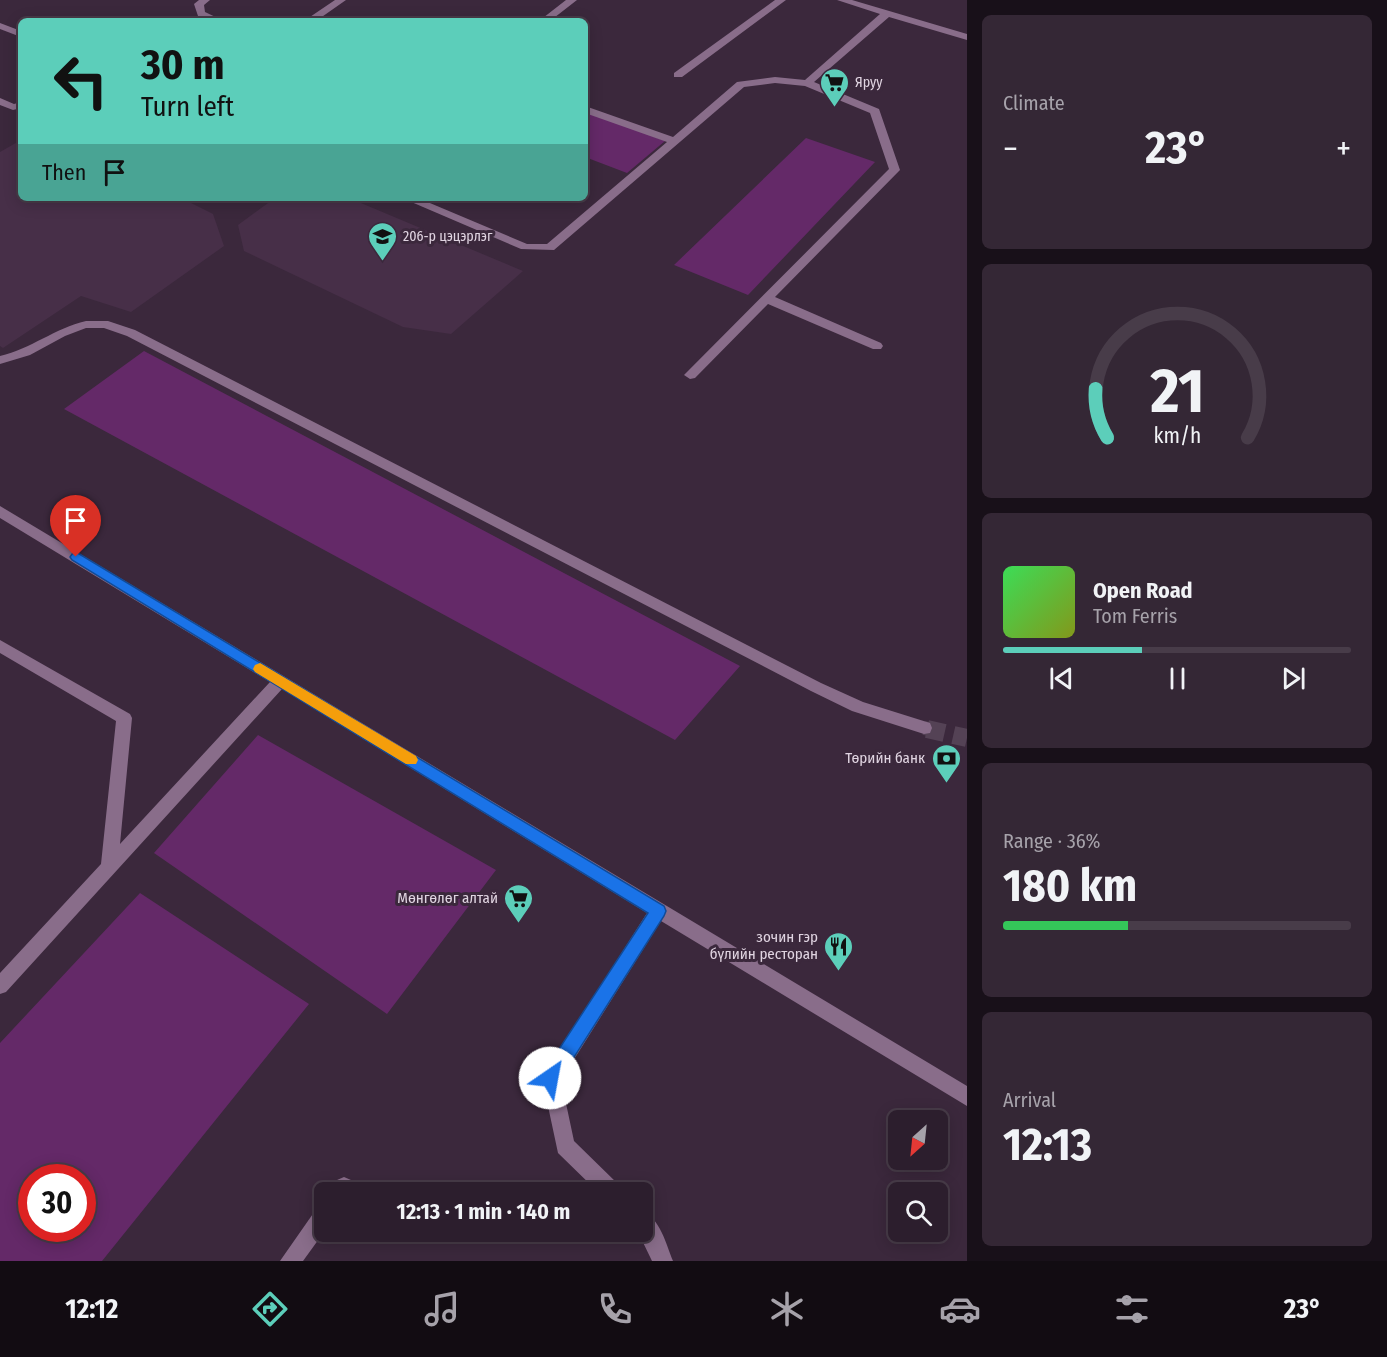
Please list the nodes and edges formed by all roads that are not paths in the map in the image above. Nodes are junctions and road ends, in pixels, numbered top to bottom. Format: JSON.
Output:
{"nodes":[{"id":1,"x":206,"y":0,"type":"edge"},
{"id":2,"x":341,"y":0,"type":"edge"},
{"id":3,"x":572,"y":0,"type":"edge"},
{"id":4,"x":781,"y":0,"type":"edge"},
{"id":5,"x":842,"y":0,"type":"edge"},
{"id":6,"x":886,"y":14,"type":"junction"},
{"id":7,"x":211,"y":18,"type":"edge"},
{"id":8,"x":314,"y":18,"type":"edge"},
{"id":9,"x":548,"y":18,"type":"edge"},
{"id":10,"x":0,"y":26,"type":"edge"},
{"id":11,"x":18,"y":33,"type":"edge"},
{"id":12,"x":967,"y":37,"type":"edge"},
{"id":13,"x":678,"y":75,"type":"dead end"},
{"id":14,"x":807,"y":83,"type":"junction"},
{"id":15,"x":0,"y":101,"type":"edge"},
{"id":16,"x":18,"y":106,"type":"edge"},
{"id":17,"x":588,"y":110,"type":"edge"},
{"id":18,"x":673,"y":141,"type":"junction"},
{"id":19,"x":415,"y":201,"type":"edge"},
{"id":20,"x":766,"y":298,"type":"junction"},
{"id":21,"x":877,"y":346,"type":"dead end"},
{"id":22,"x":0,"y":360,"type":"edge"},
{"id":23,"x":690,"y":375,"type":"dead end"},
{"id":24,"x":0,"y":511,"type":"edge"},
{"id":25,"x":0,"y":646,"type":"edge"},
{"id":26,"x":280,"y":681,"type":"junction"},
{"id":27,"x":924,"y":728,"type":"tunnel mouth"},
{"id":28,"x":109,"y":866,"type":"junction"},
{"id":29,"x":658,"y":911,"type":"junction"},
{"id":30,"x":0,"y":986,"type":"edge"},
{"id":31,"x":967,"y":1097,"type":"edge"},
{"id":32,"x":602,"y":1182,"type":"edge"},
{"id":33,"x":314,"y":1229,"type":"edge"},
{"id":34,"x":653,"y":1239,"type":"edge"},
{"id":35,"x":290,"y":1261,"type":"edge"},
{"id":36,"x":663,"y":1261,"type":"edge"}],
"edges":[{"from":1,"to":7,"type":"street"},
{"from":2,"to":8,"type":"street"},
{"from":3,"to":9,"type":"street"},
{"from":4,"to":13,"type":"street"},
{"from":5,"to":6,"type":"street"},
{"from":6,"to":12,"type":"street"},
{"from":6,"to":14,"type":"street"},
{"from":10,"to":11,"type":"street"},
{"from":14,"to":18,"type":"street"},
{"from":14,"to":20,"type":"street"},
{"from":15,"to":16,"type":"street"},
{"from":17,"to":18,"type":"street"},
{"from":18,"to":19,"type":"street"},
{"from":20,"to":21,"type":"street"},
{"from":20,"to":23,"type":"street"},
{"from":22,"to":27,"type":"street"},
{"from":24,"to":26,"type":"street"},
{"from":25,"to":28,"type":"street"},
{"from":26,"to":28,"type":"street"},
{"from":26,"to":29,"type":"street"},
{"from":28,"to":30,"type":"street"},
{"from":29,"to":31,"type":"street"},
{"from":29,"to":32,"type":"street"},
{"from":33,"to":35,"type":"street"},
{"from":34,"to":36,"type":"street"}]}
